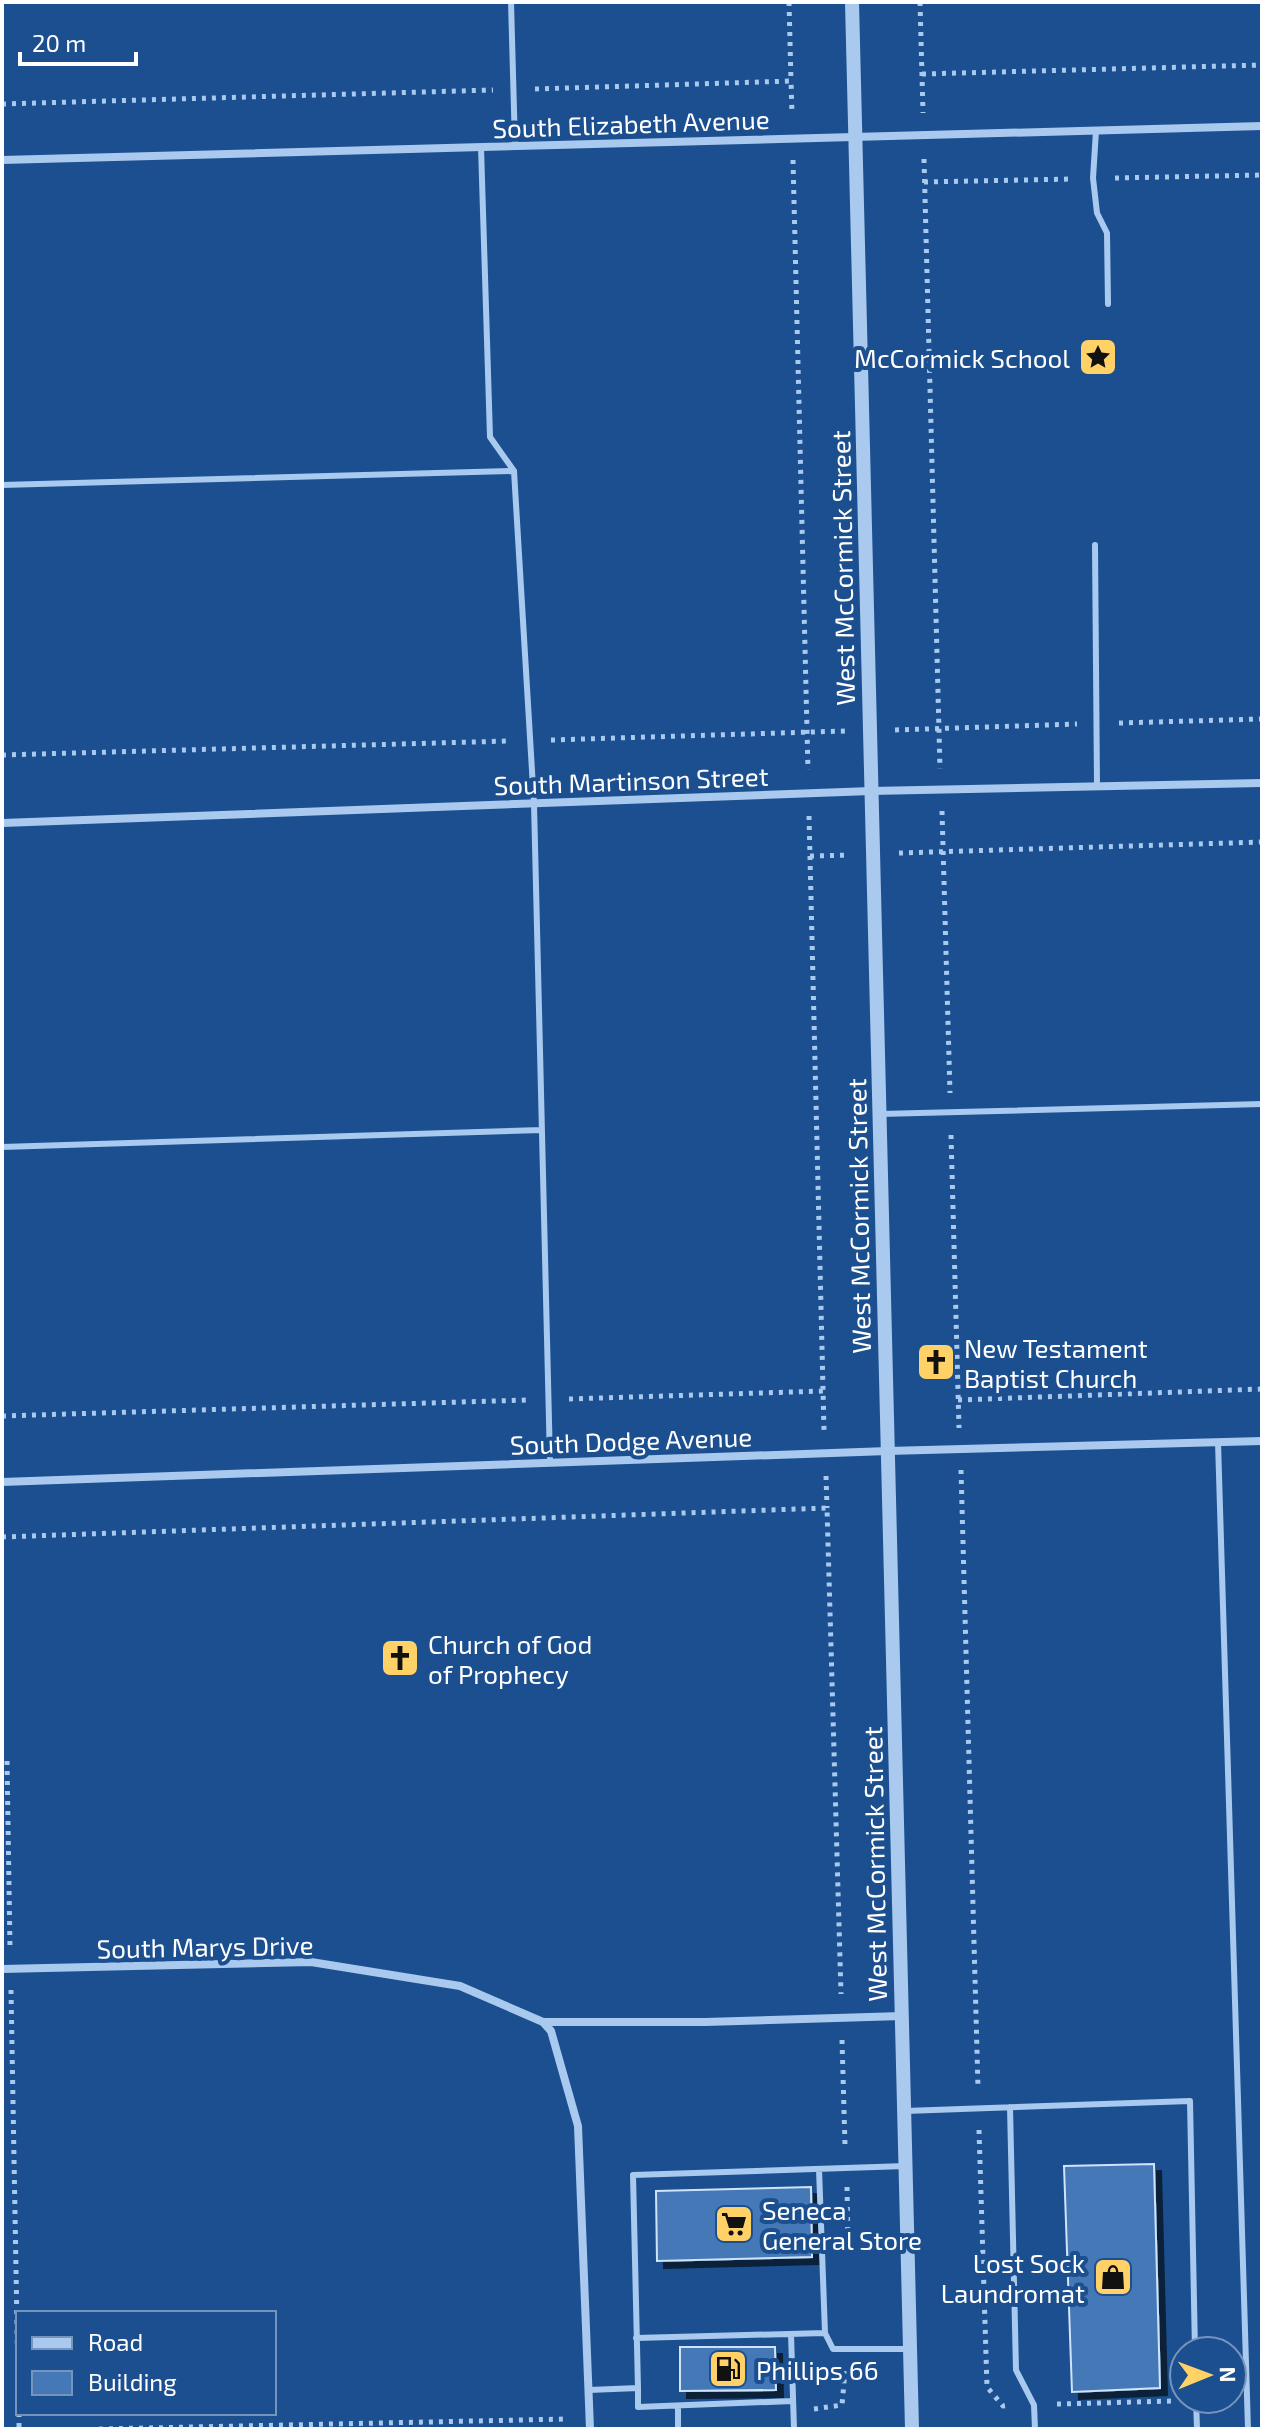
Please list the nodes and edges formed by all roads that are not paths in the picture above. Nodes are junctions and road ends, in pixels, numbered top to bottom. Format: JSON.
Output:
{"nodes":[{"id":1,"x":511,"y":2,"type":"edge"},
{"id":2,"x":852,"y":2,"type":"edge"},
{"id":3,"x":1262,"y":126,"type":"edge"},
{"id":4,"x":1096,"y":131,"type":"junction"},
{"id":5,"x":855,"y":137,"type":"junction"},
{"id":6,"x":515,"y":146,"type":"junction"},
{"id":7,"x":481,"y":147,"type":"junction"},
{"id":8,"x":2,"y":160,"type":"edge"},
{"id":9,"x":1108,"y":304,"type":"dead end"},
{"id":10,"x":514,"y":471,"type":"junction"},
{"id":11,"x":2,"y":485,"type":"edge"},
{"id":12,"x":1095,"y":545,"type":"dead end"},
{"id":13,"x":1262,"y":783,"type":"edge"},
{"id":14,"x":1097,"y":786,"type":"junction"},
{"id":15,"x":871,"y":791,"type":"junction"},
{"id":16,"x":534,"y":804,"type":"junction"},
{"id":17,"x":2,"y":823,"type":"edge"},
{"id":18,"x":1262,"y":1104,"type":"edge"},
{"id":19,"x":880,"y":1114,"type":"junction"},
{"id":20,"x":542,"y":1130,"type":"junction"},
{"id":21,"x":2,"y":1147,"type":"edge"},
{"id":22,"x":1262,"y":1441,"type":"edge"},
{"id":23,"x":1218,"y":1442,"type":"junction"},
{"id":24,"x":888,"y":1451,"type":"junction"},
{"id":25,"x":550,"y":1462,"type":"junction"},
{"id":26,"x":2,"y":1482,"type":"edge"},
{"id":27,"x":6,"y":1968,"type":"edge"},
{"id":28,"x":902,"y":2016,"type":"junction"},
{"id":29,"x":543,"y":2022,"type":"junction"},
{"id":30,"x":1010,"y":2107,"type":"junction"},
{"id":31,"x":905,"y":2111,"type":"junction"},
{"id":32,"x":906,"y":2166,"type":"junction"},
{"id":33,"x":819,"y":2169,"type":"junction"},
{"id":34,"x":825,"y":2333,"type":"junction"},
{"id":35,"x":791,"y":2334,"type":"junction"},
{"id":36,"x":1195,"y":2335,"type":"edge"},
{"id":37,"x":636,"y":2338,"type":"junction"},
{"id":38,"x":909,"y":2349,"type":"junction"},
{"id":39,"x":638,"y":2388,"type":"junction"},
{"id":40,"x":589,"y":2390,"type":"junction"},
{"id":41,"x":793,"y":2401,"type":"junction"},
{"id":42,"x":678,"y":2406,"type":"junction"},
{"id":43,"x":590,"y":2424,"type":"edge"},
{"id":44,"x":678,"y":2429,"type":"edge"},
{"id":45,"x":794,"y":2429,"type":"edge"},
{"id":46,"x":912,"y":2429,"type":"edge"},
{"id":47,"x":1035,"y":2429,"type":"edge"},
{"id":48,"x":1248,"y":2429,"type":"edge"}],
"edges":[{"from":1,"to":6,"type":"lane"},
{"from":2,"to":5,"type":"street","name":"West McCormick Street"},
{"from":3,"to":4,"type":"street","name":"South Elizabeth Avenue"},
{"from":4,"to":5,"type":"street","name":"South Elizabeth Avenue"},
{"from":4,"to":9,"type":"lane"},
{"from":5,"to":6,"type":"street","name":"South Elizabeth Avenue"},
{"from":5,"to":15,"type":"street","name":"West McCormick Street"},
{"from":6,"to":7,"type":"street","name":"South Elizabeth Avenue"},
{"from":7,"to":8,"type":"street","name":"South Elizabeth Avenue"},
{"from":7,"to":10,"type":"lane"},
{"from":10,"to":11,"type":"lane"},
{"from":10,"to":16,"type":"lane"},
{"from":12,"to":14,"type":"lane"},
{"from":13,"to":14,"type":"street","name":"South Martinson Street"},
{"from":14,"to":15,"type":"street","name":"South Martinson Street"},
{"from":15,"to":16,"type":"street","name":"South Martinson Street"},
{"from":15,"to":19,"type":"street","name":"West McCormick Street"},
{"from":16,"to":17,"type":"street","name":"South Martinson Street"},
{"from":16,"to":20,"type":"lane"},
{"from":18,"to":19,"type":"lane"},
{"from":19,"to":24,"type":"street","name":"West McCormick Street"},
{"from":20,"to":21,"type":"lane"},
{"from":20,"to":25,"type":"lane"},
{"from":22,"to":23,"type":"street","name":"South Dodge Avenue"},
{"from":23,"to":24,"type":"street","name":"South Dodge Avenue"},
{"from":23,"to":48,"type":"lane"},
{"from":24,"to":25,"type":"street","name":"South Dodge Avenue"},
{"from":24,"to":28,"type":"street","name":"West McCormick Street"},
{"from":25,"to":26,"type":"street","name":"South Dodge Avenue"},
{"from":27,"to":29,"type":"street","name":"South Marys Drive"},
{"from":28,"to":29,"type":"street","name":"South Marys Drive"},
{"from":28,"to":31,"type":"street","name":"West McCormick Street"},
{"from":29,"to":40,"type":"street"},
{"from":30,"to":31,"type":"lane"},
{"from":30,"to":36,"type":"lane"},
{"from":30,"to":47,"type":"lane"},
{"from":31,"to":32,"type":"street","name":"West McCormick Street"},
{"from":32,"to":33,"type":"lane"},
{"from":32,"to":38,"type":"street","name":"West McCormick Street"},
{"from":33,"to":34,"type":"lane"},
{"from":33,"to":37,"type":"lane"},
{"from":34,"to":35,"type":"lane"},
{"from":34,"to":38,"type":"lane"},
{"from":35,"to":37,"type":"lane"},
{"from":35,"to":41,"type":"lane"},
{"from":37,"to":39,"type":"lane"},
{"from":38,"to":46,"type":"street","name":"West McCormick Street"},
{"from":39,"to":40,"type":"lane"},
{"from":39,"to":42,"type":"lane"},
{"from":40,"to":43,"type":"street"},
{"from":41,"to":42,"type":"lane"},
{"from":41,"to":45,"type":"lane"},
{"from":42,"to":44,"type":"lane"}]}
